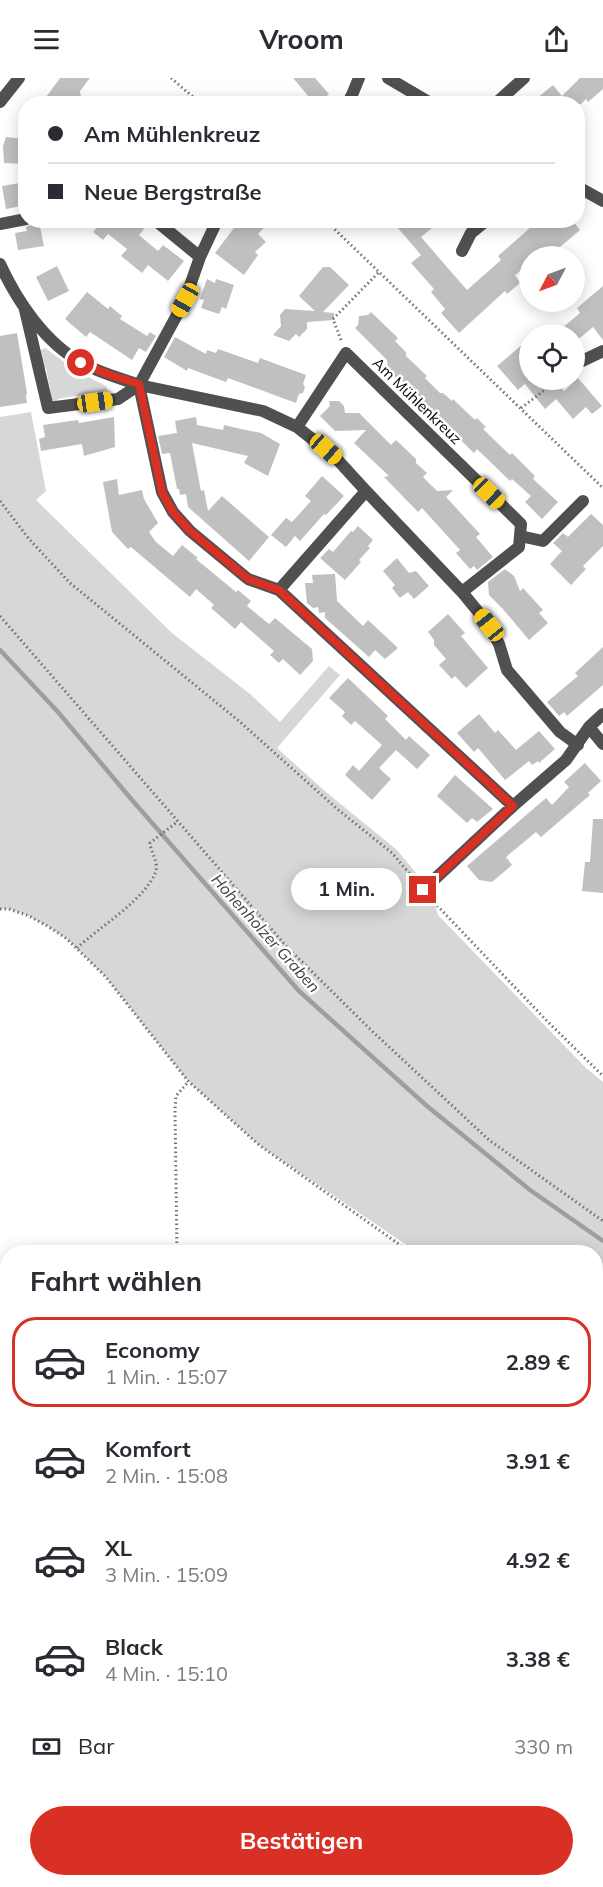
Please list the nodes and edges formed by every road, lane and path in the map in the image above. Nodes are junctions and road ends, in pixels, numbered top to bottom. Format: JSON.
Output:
{"nodes":[{"id":1,"x":19,"y":78,"type":"edge"},
{"id":2,"x":171,"y":78,"type":"edge"},
{"id":3,"x":359,"y":78,"type":"edge"},
{"id":4,"x":388,"y":78,"type":"edge"},
{"id":5,"x":524,"y":78,"type":"edge"},
{"id":6,"x":192,"y":96,"type":"edge"},
{"id":7,"x":351,"y":96,"type":"edge"},
{"id":8,"x":418,"y":96,"type":"edge"},
{"id":9,"x":504,"y":96,"type":"edge"},
{"id":10,"x":0,"y":102,"type":"edge"},
{"id":11,"x":585,"y":191,"type":"edge"},
{"id":12,"x":603,"y":201,"type":"edge"},
{"id":13,"x":18,"y":221,"type":"edge"},
{"id":14,"x":0,"y":224,"type":"edge"},
{"id":15,"x":165,"y":228,"type":"edge"},
{"id":16,"x":214,"y":228,"type":"edge"},
{"id":17,"x":333,"y":228,"type":"edge"},
{"id":18,"x":477,"y":228,"type":"edge"},
{"id":19,"x":462,"y":251,"type":"dead end"},
{"id":20,"x":200,"y":257,"type":"junction"},
{"id":21,"x":0,"y":264,"type":"edge"},
{"id":22,"x":378,"y":272,"type":"junction"},
{"id":23,"x":24,"y":306,"type":"junction"},
{"id":24,"x":603,"y":351,"type":"edge"},
{"id":25,"x":346,"y":353,"type":"junction"},
{"id":26,"x":585,"y":360,"type":"edge"},
{"id":27,"x":139,"y":384,"type":"junction"},
{"id":28,"x":545,"y":390,"type":"edge"},
{"id":29,"x":521,"y":408,"type":"junction"},
{"id":30,"x":297,"y":427,"type":"junction"},
{"id":31,"x":603,"y":488,"type":"edge"},
{"id":32,"x":366,"y":491,"type":"junction"},
{"id":33,"x":0,"y":501,"type":"edge"},
{"id":34,"x":583,"y":501,"type":"dead end"},
{"id":35,"x":520,"y":536,"type":"junction"},
{"id":36,"x":279,"y":590,"type":"junction"},
{"id":37,"x":462,"y":592,"type":"junction"},
{"id":38,"x":0,"y":616,"type":"edge"},
{"id":39,"x":603,"y":714,"type":"edge"},
{"id":40,"x":589,"y":727,"type":"junction"},
{"id":41,"x":603,"y":744,"type":"edge"},
{"id":42,"x":578,"y":745,"type":"junction"},
{"id":43,"x":513,"y":806,"type":"junction"},
{"id":44,"x":177,"y":822,"type":"junction"},
{"id":45,"x":423,"y":890,"type":"junction"},
{"id":46,"x":0,"y":909,"type":"edge"},
{"id":47,"x":77,"y":948,"type":"junction"},
{"id":48,"x":603,"y":1076,"type":"edge"},
{"id":49,"x":188,"y":1081,"type":"junction"},
{"id":50,"x":603,"y":1221,"type":"edge"},
{"id":51,"x":177,"y":1245,"type":"edge"},
{"id":52,"x":401,"y":1245,"type":"edge"}],
"edges":[{"from":1,"to":10,"type":"street"},
{"from":2,"to":6,"type":"path"},
{"from":3,"to":7,"type":"street"},
{"from":4,"to":8,"type":"street"},
{"from":5,"to":9,"type":"street"},
{"from":11,"to":12,"type":"street"},
{"from":13,"to":14,"type":"street"},
{"from":15,"to":20,"type":"street"},
{"from":16,"to":20,"type":"street"},
{"from":17,"to":22,"type":"path"},
{"from":18,"to":19,"type":"street"},
{"from":20,"to":27,"type":"street"},
{"from":21,"to":23,"type":"street"},
{"from":22,"to":25,"type":"path"},
{"from":22,"to":29,"type":"path"},
{"from":23,"to":27,"type":"street"},
{"from":23,"to":27,"type":"street"},
{"from":24,"to":26,"type":"street"},
{"from":25,"to":30,"type":"street"},
{"from":25,"to":35,"type":"street","name":"Am Mühlenkreuz"},
{"from":27,"to":30,"type":"street"},
{"from":27,"to":36,"type":"street"},
{"from":28,"to":29,"type":"path"},
{"from":29,"to":31,"type":"path"},
{"from":30,"to":32,"type":"street"},
{"from":32,"to":36,"type":"street"},
{"from":32,"to":37,"type":"street"},
{"from":33,"to":45,"type":"path"},
{"from":34,"to":35,"type":"street"},
{"from":35,"to":37,"type":"street"},
{"from":36,"to":43,"type":"street"},
{"from":37,"to":42,"type":"street"},
{"from":38,"to":44,"type":"path"},
{"from":39,"to":40,"type":"street"},
{"from":40,"to":41,"type":"street"},
{"from":40,"to":42,"type":"street"},
{"from":42,"to":43,"type":"street"},
{"from":43,"to":45,"type":"street"},
{"from":44,"to":47,"type":"path"},
{"from":44,"to":50,"type":"path"},
{"from":45,"to":48,"type":"path"},
{"from":46,"to":47,"type":"path"},
{"from":47,"to":49,"type":"path"},
{"from":49,"to":51,"type":"path"},
{"from":49,"to":52,"type":"path"}]}
